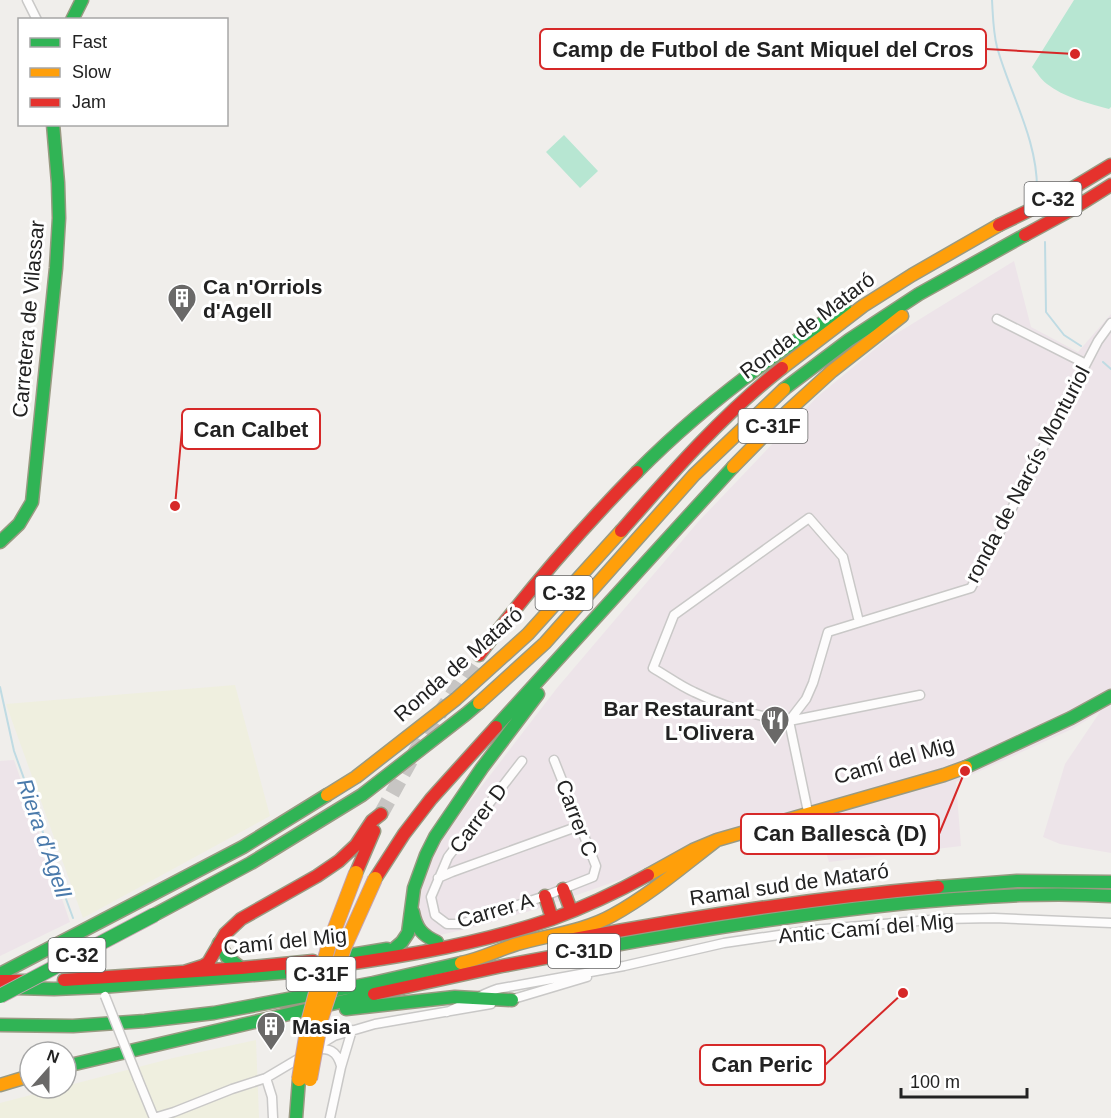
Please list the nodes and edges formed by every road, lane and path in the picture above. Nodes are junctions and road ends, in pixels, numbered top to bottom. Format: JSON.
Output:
{"nodes":[{"id":1,"x":27,"y":0,"type":"edge"},
{"id":2,"x":82,"y":0,"type":"edge"},
{"id":3,"x":36,"y":18,"type":"edge"},
{"id":4,"x":73,"y":18,"type":"edge"},
{"id":5,"x":53,"y":126,"type":"edge"},
{"id":6,"x":1111,"y":165,"type":"edge"},
{"id":7,"x":1111,"y":185,"type":"edge"},
{"id":8,"x":919,"y":294,"type":"junction"},
{"id":9,"x":863,"y":306,"type":"junction"},
{"id":10,"x":997,"y":319,"type":"dead end"},
{"id":11,"x":1111,"y":323,"type":"edge"},
{"id":12,"x":1086,"y":364,"type":"junction"},
{"id":13,"x":0,"y":542,"type":"edge"},
{"id":14,"x":859,"y":622,"type":"junction"},
{"id":15,"x":574,"y":642,"type":"junction"},
{"id":16,"x":479,"y":655,"type":"tunnel mouth"},
{"id":17,"x":920,"y":696,"type":"dead end"},
{"id":18,"x":1111,"y":696,"type":"edge"},
{"id":19,"x":789,"y":721,"type":"junction"},
{"id":20,"x":992,"y":754,"type":"junction"},
{"id":21,"x":554,"y":760,"type":"dead end"},
{"id":22,"x":522,"y":761,"type":"dead end"},
{"id":23,"x":885,"y":792,"type":"junction"},
{"id":24,"x":807,"y":807,"type":"junction"},
{"id":25,"x":771,"y":820,"type":"junction"},
{"id":26,"x":579,"y":826,"type":"junction"},
{"id":27,"x":717,"y":840,"type":"junction"},
{"id":28,"x":445,"y":863,"type":"junction"},
{"id":29,"x":452,"y":872,"type":"junction"},
{"id":30,"x":593,"y":877,"type":"joint"},
{"id":31,"x":438,"y":878,"type":"junction"},
{"id":32,"x":1111,"y":882,"type":"edge"},
{"id":33,"x":563,"y":889,"type":"junction"},
{"id":34,"x":621,"y":889,"type":"junction"},
{"id":35,"x":545,"y":896,"type":"junction"},
{"id":36,"x":1111,"y":896,"type":"edge"},
{"id":37,"x":411,"y":905,"type":"junction"},
{"id":38,"x":569,"y":905,"type":"junction"},
{"id":39,"x":550,"y":912,"type":"junction"},
{"id":40,"x":1111,"y":924,"type":"edge"},
{"id":41,"x":483,"y":939,"type":"junction"},
{"id":42,"x":437,"y":942,"type":"junction"},
{"id":43,"x":219,"y":943,"type":"junction"},
{"id":44,"x":395,"y":948,"type":"junction"},
{"id":45,"x":475,"y":960,"type":"junction"},
{"id":46,"x":624,"y":966,"type":"junction"},
{"id":47,"x":241,"y":968,"type":"junction"},
{"id":48,"x":184,"y":972,"type":"junction"},
{"id":49,"x":0,"y":975,"type":"edge"},
{"id":50,"x":127,"y":976,"type":"junction"},
{"id":51,"x":71,"y":980,"type":"junction"},
{"id":52,"x":0,"y":981,"type":"edge"},
{"id":53,"x":0,"y":988,"type":"edge"},
{"id":54,"x":103,"y":992,"type":"junction"},
{"id":55,"x":0,"y":996,"type":"edge"},
{"id":56,"x":476,"y":998,"type":"junction"},
{"id":57,"x":512,"y":1000,"type":"junction"},
{"id":58,"x":447,"y":1012,"type":"junction"},
{"id":59,"x":284,"y":1015,"type":"junction"},
{"id":60,"x":0,"y":1024,"type":"edge"},
{"id":61,"x":352,"y":1030,"type":"junction"},
{"id":62,"x":313,"y":1049,"type":"junction"},
{"id":63,"x":78,"y":1063,"type":"edge"},
{"id":64,"x":341,"y":1067,"type":"junction"},
{"id":65,"x":266,"y":1078,"type":"junction"},
{"id":66,"x":304,"y":1079,"type":"junction"},
{"id":67,"x":18,"y":1080,"type":"edge"},
{"id":68,"x":0,"y":1085,"type":"edge"},
{"id":69,"x":154,"y":1118,"type":"edge"},
{"id":70,"x":273,"y":1118,"type":"edge"},
{"id":71,"x":296,"y":1118,"type":"edge"},
{"id":72,"x":306,"y":1118,"type":"edge"},
{"id":73,"x":330,"y":1118,"type":"edge"}],
"edges":[{"from":1,"to":3,"type":"street"},
{"from":2,"to":4,"type":"main road"},
{"from":5,"to":13,"type":"main road","name":"Carretera de Vilassar"},
{"from":6,"to":9,"type":"main road","name":"Ronda de Mataró","number":"C-32"},
{"from":7,"to":8,"type":"main road","name":"Ronda de Mataró","number":"C-32"},
{"from":8,"to":15,"type":"main road","number":"C-31F"},
{"from":8,"to":55,"type":"main road","name":"Ronda de Mataró","number":"C-32","bridge":true},
{"from":9,"to":16,"type":"main road","number":"C-31F"},
{"from":9,"to":49,"type":"main road","name":"Ronda de Mataró","number":"C-32"},
{"from":10,"to":12,"type":"street"},
{"from":11,"to":12,"type":"street","name":"ronda de Narcís Monturiol"},
{"from":12,"to":14,"type":"street","name":"ronda de Narcís Monturiol"},
{"from":14,"to":19,"type":"street","name":"ronda de Narcís Monturiol"},
{"from":14,"to":19,"type":"street"},
{"from":15,"to":37,"type":"main road"},
{"from":15,"to":66,"type":"main road","number":"C-31F","bridge":true},
{"from":17,"to":19,"type":"street"},
{"from":18,"to":20,"type":"main road","name":"Camí del Mig"},
{"from":19,"to":24,"type":"street"},
{"from":20,"to":23,"type":"main road","name":"Camí del Mig"},
{"from":20,"to":24,"type":"main road","name":"Camí del Mig"},
{"from":21,"to":26,"type":"street","name":"Carrer C"},
{"from":22,"to":28,"type":"street","name":"Carrer D"},
{"from":23,"to":24,"type":"street","name":"Camí del Mig"},
{"from":23,"to":25,"type":"main road","name":"Camí del Mig"},
{"from":24,"to":25,"type":"main road","name":"Camí del Mig"},
{"from":25,"to":27,"type":"main road"},
{"from":25,"to":38,"type":"main road","name":"Camí del Mig"},
{"from":26,"to":29,"type":"street"},
{"from":26,"to":30,"type":"street","name":"Carrer C"},
{"from":27,"to":34,"type":"main road","name":"Camí del Mig"},
{"from":27,"to":45,"type":"main road"},
{"from":28,"to":29,"type":"street"},
{"from":28,"to":31,"type":"street","name":"Carrer D"},
{"from":29,"to":31,"type":"street"},
{"from":30,"to":33,"type":"street","name":"Carrer A"},
{"from":31,"to":35,"type":"street","name":"Carrer A"},
{"from":32,"to":45,"type":"main road","name":"Ramal sud de Mataró","number":"C-31D"},
{"from":33,"to":35,"type":"street","name":"Carrer A"},
{"from":33,"to":38,"type":"main road"},
{"from":34,"to":38,"type":"street","name":"Camí del Mig"},
{"from":34,"to":41,"type":"main road","name":"Camí del Mig"},
{"from":35,"to":39,"type":"main road"},
{"from":36,"to":59,"type":"main road","number":"C-31D"},
{"from":37,"to":42,"type":"main road"},
{"from":37,"to":44,"type":"main road"},
{"from":38,"to":39,"type":"main road","name":"Camí del Mig"},
{"from":39,"to":41,"type":"street","name":"Camí del Mig"},
{"from":39,"to":42,"type":"main road","name":"Camí del Mig"},
{"from":40,"to":46,"type":"street","name":"Antic Camí del Mig"},
{"from":41,"to":54,"type":"main road","name":"Camí del Mig"},
{"from":42,"to":44,"type":"main road","name":"Camí del Mig"},
{"from":43,"to":47,"type":"main road"},
{"from":43,"to":48,"type":"main road"},
{"from":43,"to":66,"type":"main road","number":"C-31F","bridge":true},
{"from":44,"to":47,"type":"main road","name":"Camí del Mig"},
{"from":45,"to":60,"type":"main road","number":"C-31D"},
{"from":46,"to":56,"type":"street","name":"Antic Camí del Mig"},
{"from":46,"to":57,"type":"street","name":"Antic Camí del Mig"},
{"from":47,"to":48,"type":"main road","name":"Camí del Mig"},
{"from":48,"to":50,"type":"main road","name":"Camí del Mig"},
{"from":50,"to":51,"type":"main road","name":"Camí del Mig"},
{"from":50,"to":54,"type":"street","name":"Camí del Mig"},
{"from":51,"to":52,"type":"main road","name":"Camí del Mig"},
{"from":51,"to":54,"type":"street","name":"Camí del Mig"},
{"from":53,"to":54,"type":"main road","name":"Camí del Mig"},
{"from":54,"to":69,"type":"street","bridge":true},
{"from":56,"to":57,"type":"main road"},
{"from":56,"to":58,"type":"street","name":"Antic Camí del Mig"},
{"from":56,"to":59,"type":"main road"},
{"from":57,"to":58,"type":"street","name":"Antic Camí del Mig"},
{"from":58,"to":61,"type":"street","name":"Antic Camí del Mig"},
{"from":59,"to":63,"type":"main road","number":"C-31D"},
{"from":61,"to":62,"type":"street","name":"Antic Camí del Mig"},
{"from":61,"to":64,"type":"street"},
{"from":62,"to":64,"type":"street"},
{"from":62,"to":65,"type":"street","name":"Antic Camí del Mig"},
{"from":64,"to":73,"type":"street"},
{"from":65,"to":69,"type":"street","name":"Antic Camí del Mig"},
{"from":65,"to":70,"type":"street"},
{"from":66,"to":71,"type":"main road","number":"C-31F"},
{"from":66,"to":72,"type":"main road","number":"C-31F"},
{"from":67,"to":68,"type":"main road"}]}
